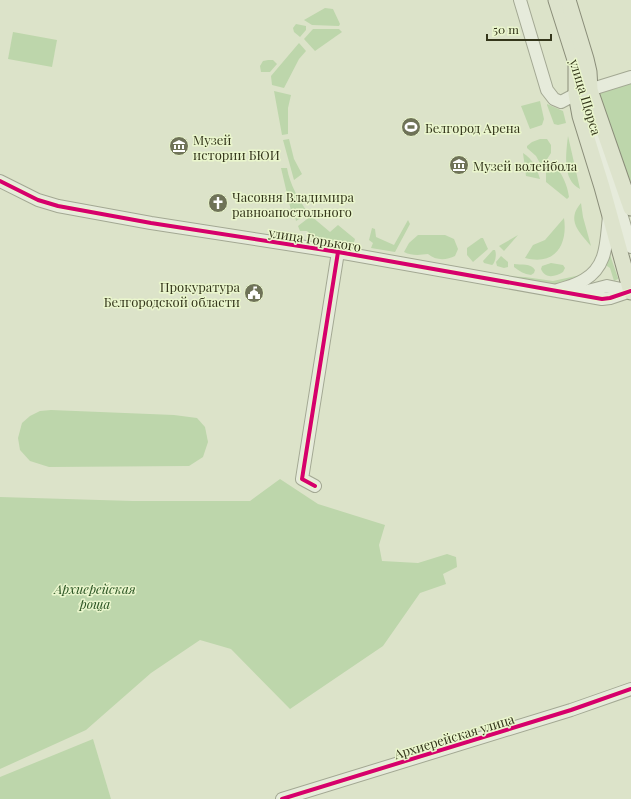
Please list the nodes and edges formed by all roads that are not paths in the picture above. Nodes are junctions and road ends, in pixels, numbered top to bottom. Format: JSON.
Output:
{"nodes":[{"id":1,"x":520,"y":0,"type":"edge"},
{"id":2,"x":556,"y":0,"type":"edge"},
{"id":3,"x":568,"y":0,"type":"edge"},
{"id":4,"x":631,"y":77,"type":"edge"},
{"id":5,"x":584,"y":92,"type":"junction"},
{"id":6,"x":602,"y":149,"type":"junction"},
{"id":7,"x":0,"y":181,"type":"edge"},
{"id":8,"x":631,"y":208,"type":"edge"},
{"id":9,"x":609,"y":213,"type":"junction"},
{"id":10,"x":631,"y":213,"type":"edge"},
{"id":11,"x":631,"y":247,"type":"edge"},
{"id":12,"x":338,"y":252,"type":"junction"},
{"id":13,"x":557,"y":291,"type":"junction"},
{"id":14,"x":631,"y":291,"type":"edge"},
{"id":15,"x":315,"y":486,"type":"dead end"},
{"id":16,"x":631,"y":689,"type":"edge"},
{"id":17,"x":282,"y":799,"type":"edge"}],
"edges":[{"from":1,"to":5,"type":"street"},
{"from":2,"to":5,"type":"main road","name":"улица Щорса"},
{"from":3,"to":5,"type":"main road"},
{"from":4,"to":5,"type":"street"},
{"from":5,"to":6,"type":"street","name":"улица Щорса"},
{"from":5,"to":8,"type":"main road"},
{"from":5,"to":9,"type":"main road"},
{"from":6,"to":10,"type":"street","name":"улица Щорса"},
{"from":6,"to":11,"type":"street","name":"улица Щорса"},
{"from":7,"to":12,"type":"street","name":"улица Горького"},
{"from":9,"to":13,"type":"street"},
{"from":9,"to":14,"type":"main road"},
{"from":12,"to":13,"type":"street","name":"улица Горького"},
{"from":12,"to":15,"type":"street"},
{"from":13,"to":14,"type":"street","name":"улица Горького"},
{"from":16,"to":17,"type":"street","name":"Архиерейская улица"}]}
